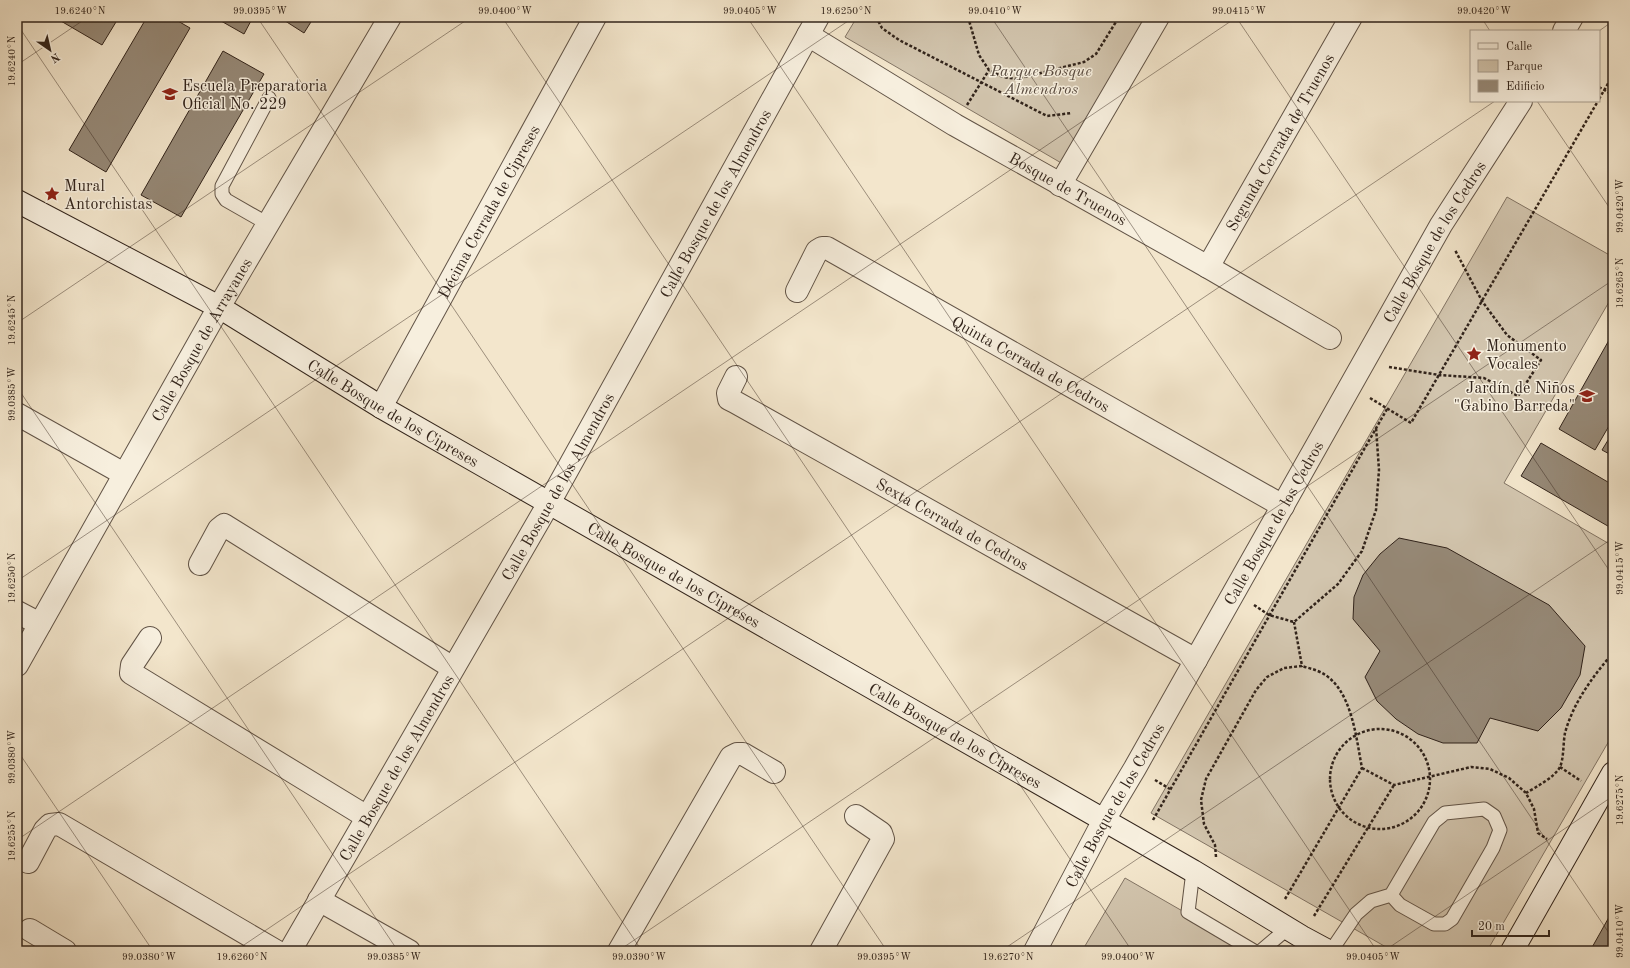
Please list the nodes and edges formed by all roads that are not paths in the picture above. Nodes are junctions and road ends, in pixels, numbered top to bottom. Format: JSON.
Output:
{"nodes":[{"id":1,"x":390,"y":17,"type":"edge"},
{"id":2,"x":595,"y":17,"type":"edge"},
{"id":3,"x":1158,"y":17,"type":"edge"},
{"id":4,"x":1352,"y":17,"type":"edge"},
{"id":5,"x":1572,"y":17,"type":"edge"},
{"id":6,"x":813,"y":26,"type":"edge"},
{"id":7,"x":1565,"y":30,"type":"edge"},
{"id":8,"x":269,"y":98,"type":"dead end"},
{"id":9,"x":1520,"y":102,"type":"edge"},
{"id":10,"x":1060,"y":186,"type":"junction"},
{"id":11,"x":17,"y":201,"type":"edge"},
{"id":12,"x":268,"y":224,"type":"junction"},
{"id":13,"x":1208,"y":267,"type":"junction"},
{"id":14,"x":797,"y":291,"type":"dead end"},
{"id":15,"x":219,"y":307,"type":"junction"},
{"id":16,"x":1330,"y":338,"type":"dead end"},
{"id":17,"x":736,"y":377,"type":"dead end"},
{"id":18,"x":381,"y":407,"type":"junction"},
{"id":19,"x":17,"y":414,"type":"edge"},
{"id":20,"x":124,"y":474,"type":"junction"},
{"id":21,"x":550,"y":503,"type":"junction"},
{"id":22,"x":1283,"y":506,"type":"junction"},
{"id":23,"x":200,"y":564,"type":"dead end"},
{"id":24,"x":17,"y":612,"type":"edge"},
{"id":25,"x":40,"y":624,"type":"junction"},
{"id":26,"x":150,"y":638,"type":"dead end"},
{"id":27,"x":1196,"y":660,"type":"junction"},
{"id":28,"x":17,"y":665,"type":"edge"},
{"id":29,"x":453,"y":668,"type":"junction"},
{"id":30,"x":774,"y":772,"type":"dead end"},
{"id":31,"x":1613,"y":773,"type":"edge"},
{"id":32,"x":856,"y":816,"type":"dead end"},
{"id":33,"x":367,"y":817,"type":"junction"},
{"id":34,"x":1104,"y":820,"type":"junction"},
{"id":35,"x":28,"y":862,"type":"dead end"},
{"id":36,"x":1193,"y":871,"type":"junction"},
{"id":37,"x":1392,"y":895,"type":"junction"},
{"id":38,"x":319,"y":900,"type":"junction"},
{"id":39,"x":1288,"y":928,"type":"junction"},
{"id":40,"x":30,"y":930,"type":"dead end"},
{"id":41,"x":65,"y":951,"type":"edge"},
{"id":42,"x":276,"y":951,"type":"edge"},
{"id":43,"x":290,"y":951,"type":"edge"},
{"id":44,"x":409,"y":951,"type":"edge"},
{"id":45,"x":619,"y":951,"type":"edge"},
{"id":46,"x":821,"y":951,"type":"edge"},
{"id":47,"x":1035,"y":951,"type":"edge"},
{"id":48,"x":1254,"y":951,"type":"edge"},
{"id":49,"x":1261,"y":951,"type":"edge"},
{"id":50,"x":1330,"y":951,"type":"edge"},
{"id":51,"x":1512,"y":951,"type":"edge"}],
"edges":[{"from":1,"to":12,"type":"street","name":"Calle Bosque de Arrayanes"},
{"from":2,"to":18,"type":"street","name":"Décima Cerrada de Cipreses"},
{"from":3,"to":10,"type":"street"},
{"from":4,"to":13,"type":"street","name":"Segunda Cerrada de Truenos"},
{"from":5,"to":7,"type":"street"},
{"from":6,"to":10,"type":"street","name":"Bosque de Truenos"},
{"from":6,"to":21,"type":"street","name":"Calle Bosque de los Almendros"},
{"from":8,"to":12,"type":"lane"},
{"from":9,"to":22,"type":"street","name":"Calle Bosque de los Cedros"},
{"from":10,"to":13,"type":"street","name":"Bosque de Truenos"},
{"from":11,"to":15,"type":"street","name":"Calle Bosque de los Cipreses"},
{"from":12,"to":15,"type":"street","name":"Calle Bosque de Arrayanes"},
{"from":13,"to":16,"type":"street","name":"Bosque de Truenos"},
{"from":14,"to":22,"type":"street","name":"Quinta Cerrada de Cedros"},
{"from":15,"to":18,"type":"street","name":"Calle Bosque de los Cipreses"},
{"from":15,"to":20,"type":"street","name":"Calle Bosque de Arrayanes"},
{"from":17,"to":27,"type":"street","name":"Sexta Cerrada de Cedros"},
{"from":18,"to":21,"type":"street","name":"Calle Bosque de los Cipreses"},
{"from":19,"to":20,"type":"street"},
{"from":20,"to":25,"type":"street","name":"Calle Bosque de Arrayanes"},
{"from":21,"to":29,"type":"street","name":"Calle Bosque de los Almendros"},
{"from":21,"to":34,"type":"street","name":"Calle Bosque de los Cipreses"},
{"from":22,"to":27,"type":"street","name":"Calle Bosque de los Cedros"},
{"from":23,"to":29,"type":"street"},
{"from":24,"to":25,"type":"street"},
{"from":25,"to":28,"type":"street","name":"Calle Bosque de Arrayanes"},
{"from":26,"to":33,"type":"street"},
{"from":27,"to":34,"type":"street","name":"Calle Bosque de los Cedros"},
{"from":29,"to":33,"type":"street","name":"Calle Bosque de los Almendros"},
{"from":30,"to":45,"type":"street"},
{"from":31,"to":51,"type":"street"},
{"from":32,"to":46,"type":"street"},
{"from":33,"to":38,"type":"street","name":"Calle Bosque de los Almendros"},
{"from":34,"to":36,"type":"street","name":"Calle Bosque de los Cipreses"},
{"from":34,"to":47,"type":"street","name":"Calle Bosque de los Cedros"},
{"from":35,"to":42,"type":"street"},
{"from":36,"to":39,"type":"street","name":"Calle Bosque de los Cipreses"},
{"from":36,"to":48,"type":"lane"},
{"from":37,"to":37,"type":"lane"},
{"from":37,"to":50,"type":"lane"},
{"from":38,"to":43,"type":"street","name":"Calle Bosque de los Almendros"},
{"from":38,"to":44,"type":"street"},
{"from":39,"to":49,"type":"lane"},
{"from":39,"to":50,"type":"street","name":"Calle Bosque de los Cipreses"},
{"from":40,"to":41,"type":"street"}]}
